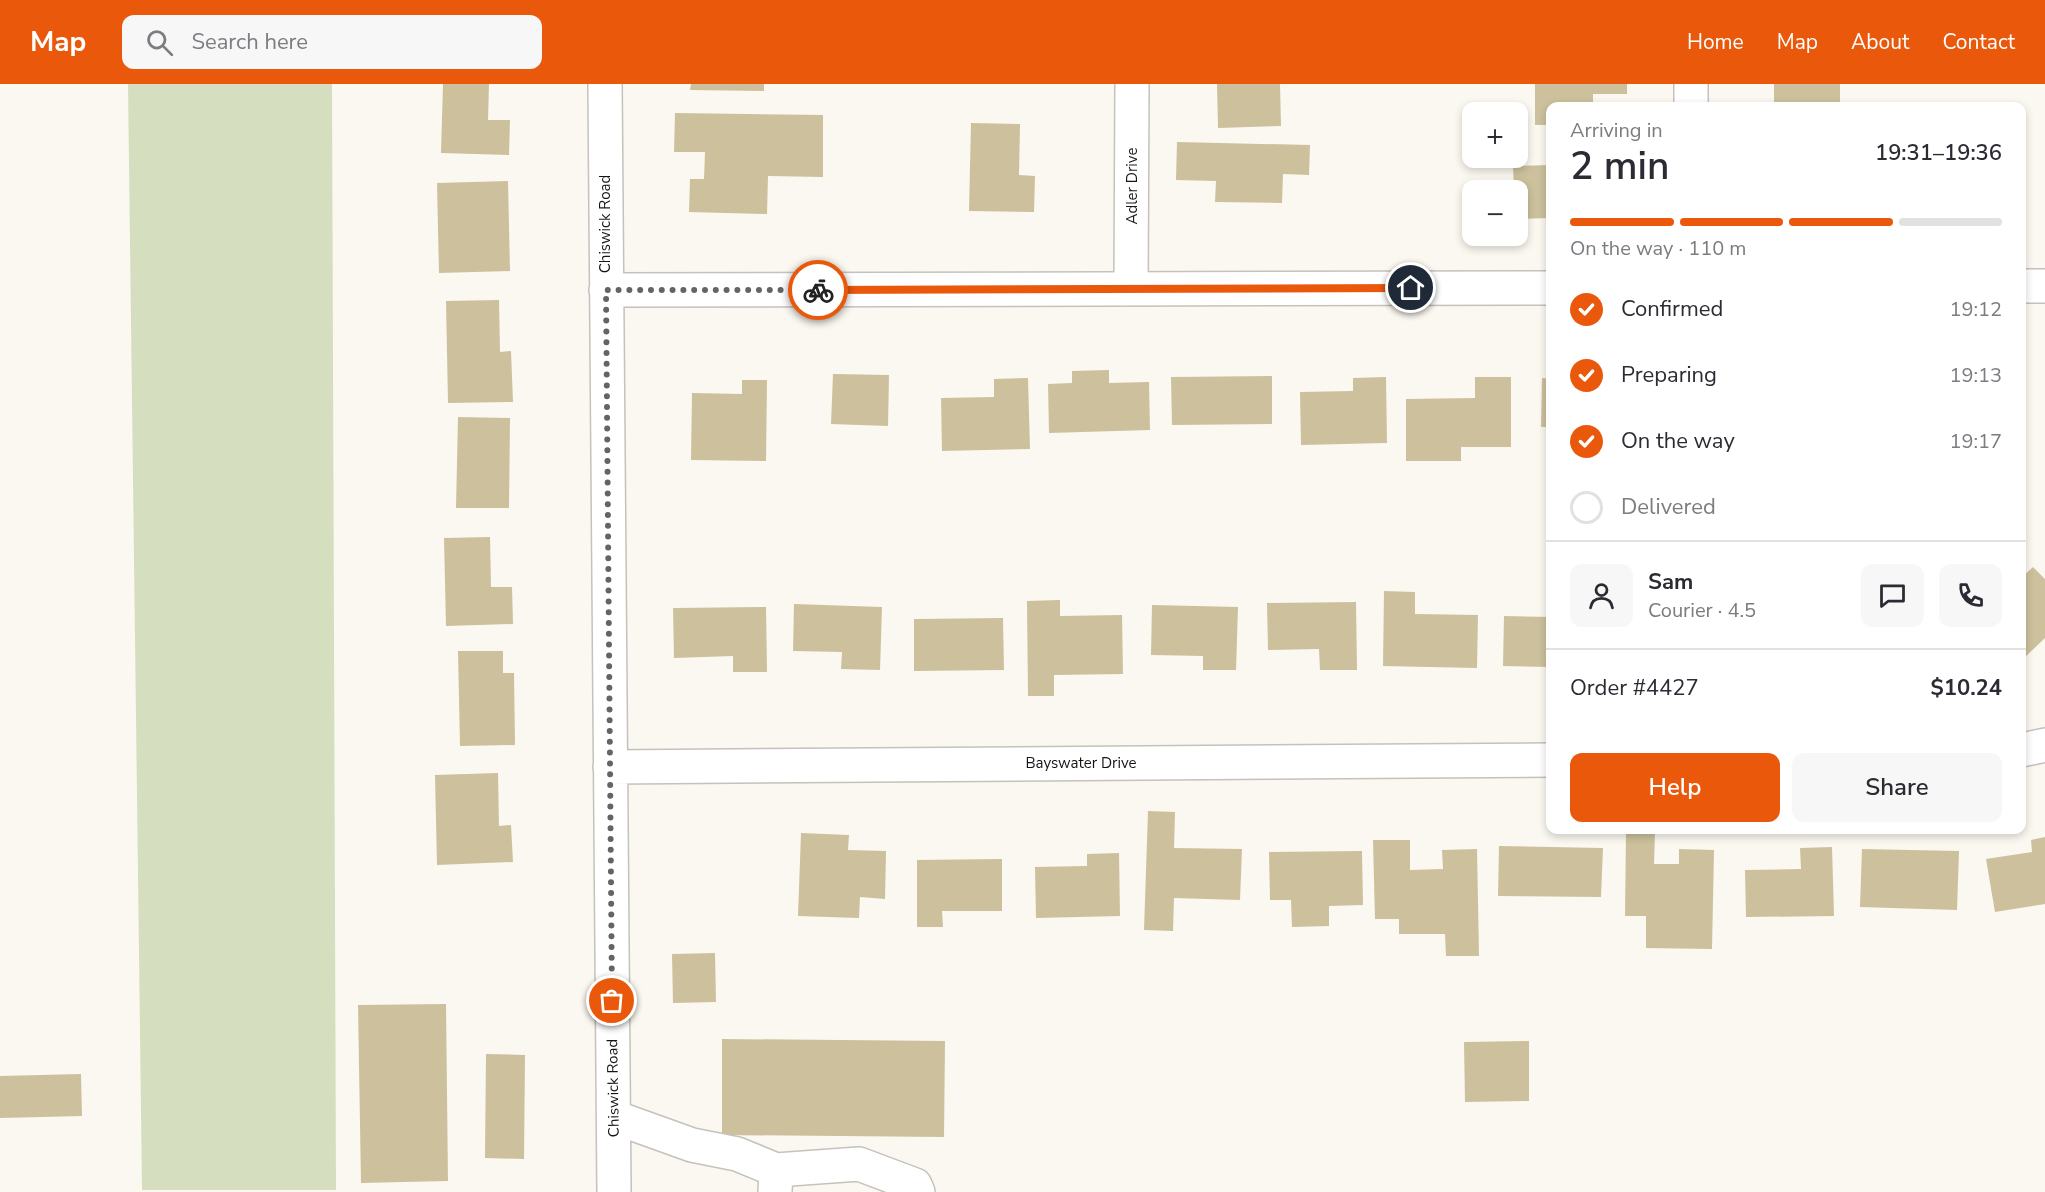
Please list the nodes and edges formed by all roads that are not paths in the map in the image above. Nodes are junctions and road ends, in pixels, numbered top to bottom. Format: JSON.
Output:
{"nodes":[{"id":1,"x":605,"y":84,"type":"edge"},
{"id":2,"x":1132,"y":84,"type":"edge"},
{"id":3,"x":1691,"y":84,"type":"edge"},
{"id":4,"x":1691,"y":102,"type":"edge"},
{"id":5,"x":2026,"y":286,"type":"edge"},
{"id":6,"x":2045,"y":286,"type":"edge"},
{"id":7,"x":1546,"y":288,"type":"edge"},
{"id":8,"x":1131,"y":289,"type":"junction"},
{"id":9,"x":606,"y":290,"type":"junction"},
{"id":10,"x":2045,"y":745,"type":"edge"},
{"id":11,"x":2026,"y":749,"type":"edge"},
{"id":12,"x":1546,"y":760,"type":"edge"},
{"id":13,"x":610,"y":767,"type":"junction"},
{"id":14,"x":614,"y":1118,"type":"junction"},
{"id":15,"x":776,"y":1181,"type":"edge"},
{"id":16,"x":614,"y":1192,"type":"edge"},
{"id":17,"x":918,"y":1192,"type":"edge"}],
"edges":[{"from":1,"to":9,"type":"street","name":"Chiswick Road"},
{"from":2,"to":8,"type":"street","name":"Adler Drive"},
{"from":3,"to":4,"type":"street"},
{"from":5,"to":6,"type":"street"},
{"from":7,"to":8,"type":"street"},
{"from":8,"to":9,"type":"street"},
{"from":9,"to":13,"type":"street","name":"Chiswick Road"},
{"from":10,"to":11,"type":"street"},
{"from":12,"to":13,"type":"street","name":"Bayswater Drive"},
{"from":13,"to":14,"type":"street","name":"Chiswick Road"},
{"from":14,"to":15,"type":"street"},
{"from":14,"to":16,"type":"street","name":"Chiswick Road"},
{"from":15,"to":17,"type":"street"}]}
